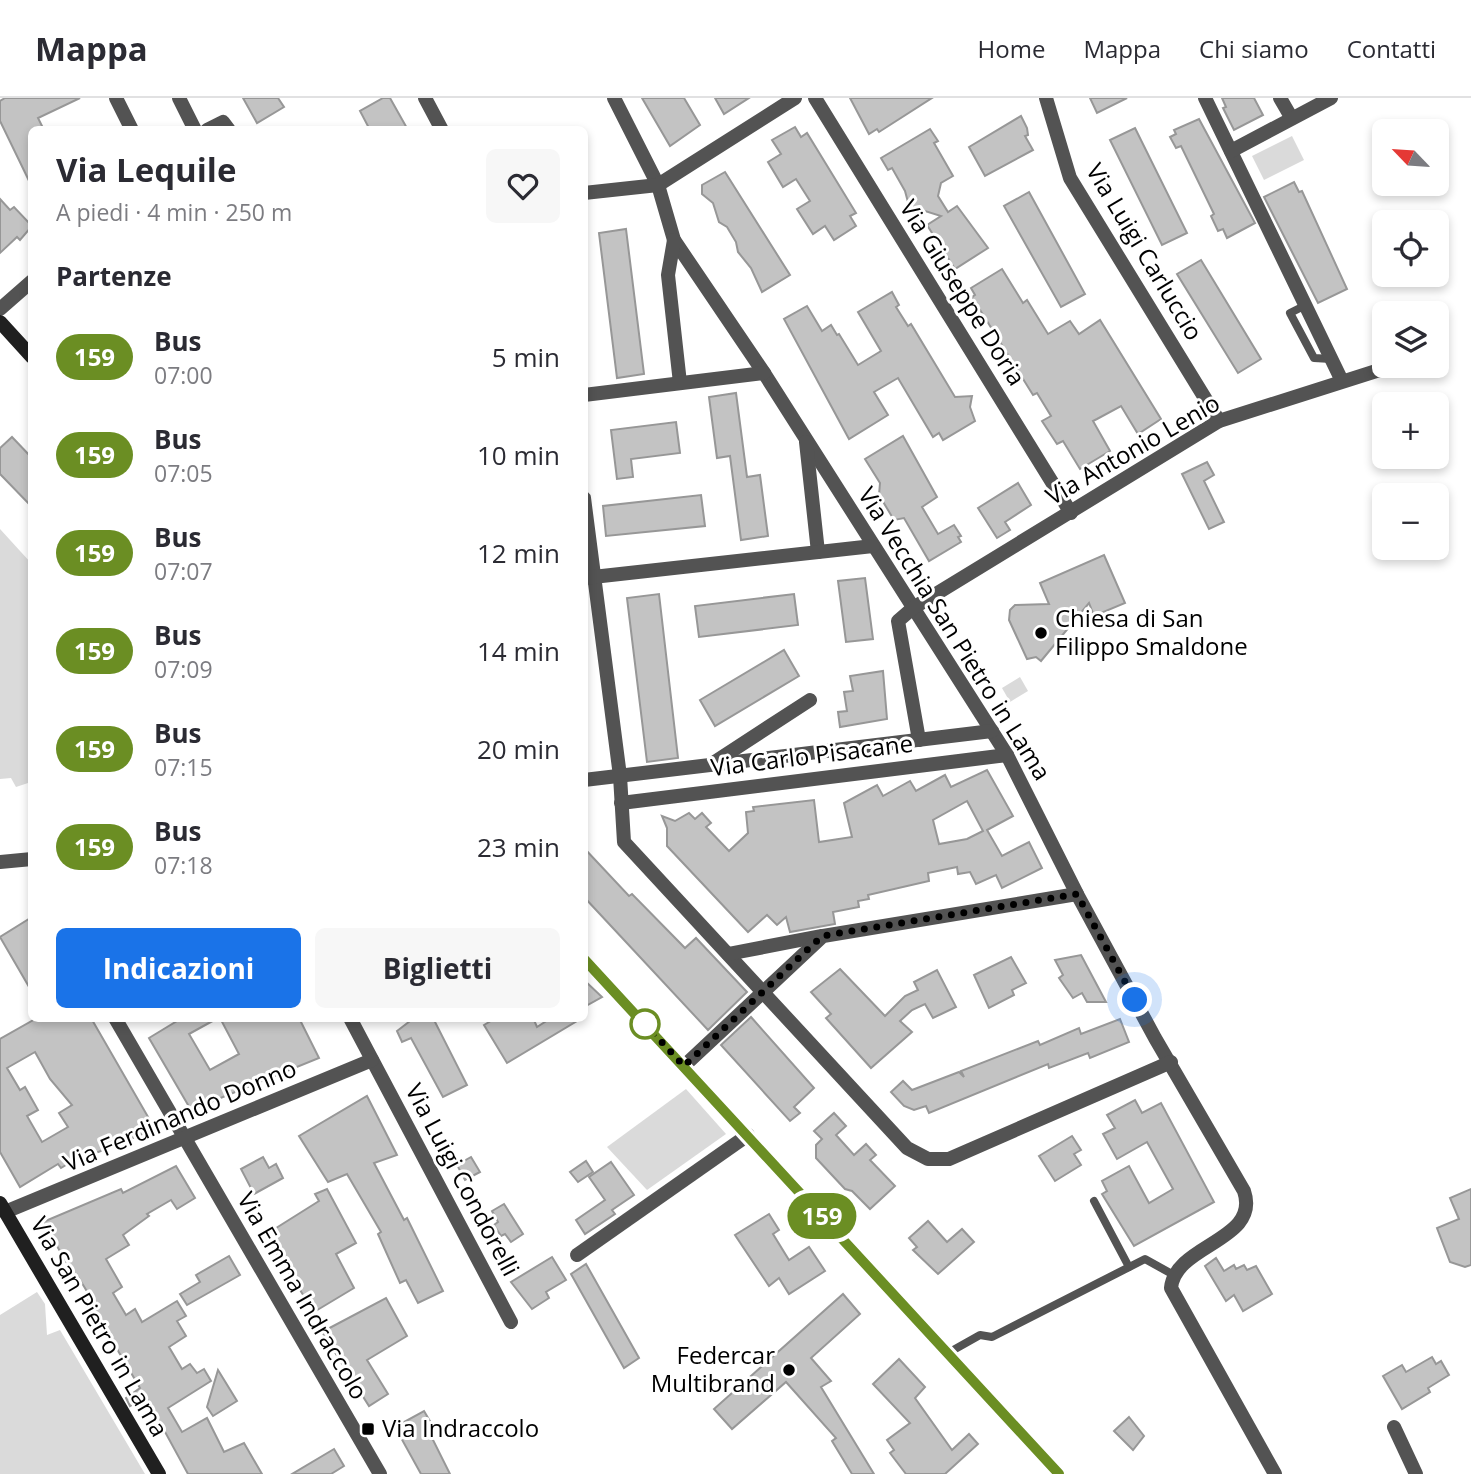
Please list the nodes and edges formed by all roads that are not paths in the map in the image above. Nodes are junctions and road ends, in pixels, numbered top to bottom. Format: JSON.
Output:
{"nodes":[{"id":1,"x":116,"y":98,"type":"edge"},
{"id":2,"x":179,"y":98,"type":"edge"},
{"id":3,"x":425,"y":98,"type":"edge"},
{"id":4,"x":614,"y":98,"type":"edge"},
{"id":5,"x":795,"y":98,"type":"edge"},
{"id":6,"x":815,"y":98,"type":"edge"},
{"id":7,"x":1046,"y":98,"type":"edge"},
{"id":8,"x":1205,"y":98,"type":"edge"},
{"id":9,"x":1280,"y":98,"type":"edge"},
{"id":10,"x":1331,"y":98,"type":"edge"},
{"id":11,"x":1291,"y":117,"type":"junction"},
{"id":12,"x":130,"y":126,"type":"edge"},
{"id":13,"x":193,"y":126,"type":"edge"},
{"id":14,"x":440,"y":126,"type":"edge"},
{"id":15,"x":1231,"y":151,"type":"junction"},
{"id":16,"x":658,"y":185,"type":"junction"},
{"id":17,"x":588,"y":193,"type":"edge"},
{"id":18,"x":674,"y":240,"type":"junction"},
{"id":19,"x":28,"y":284,"type":"edge"},
{"id":20,"x":0,"y":309,"type":"edge"},
{"id":21,"x":0,"y":322,"type":"edge"},
{"id":22,"x":28,"y":353,"type":"edge"},
{"id":23,"x":1372,"y":372,"type":"edge"},
{"id":24,"x":764,"y":373,"type":"junction"},
{"id":25,"x":1342,"y":381,"type":"junction"},
{"id":26,"x":680,"y":383,"type":"junction"},
{"id":27,"x":588,"y":394,"type":"edge"},
{"id":28,"x":1219,"y":421,"type":"junction"},
{"id":29,"x":806,"y":440,"type":"junction"},
{"id":30,"x":1071,"y":513,"type":"junction"},
{"id":31,"x":873,"y":546,"type":"junction"},
{"id":32,"x":818,"y":552,"type":"junction"},
{"id":33,"x":589,"y":577,"type":"edge"},
{"id":34,"x":913,"y":608,"type":"junction"},
{"id":35,"x":810,"y":700,"type":"dead end"},
{"id":36,"x":992,"y":731,"type":"junction"},
{"id":37,"x":919,"y":740,"type":"junction"},
{"id":38,"x":1007,"y":755,"type":"junction"},
{"id":39,"x":710,"y":765,"type":"junction"},
{"id":40,"x":620,"y":776,"type":"junction"},
{"id":41,"x":588,"y":780,"type":"edge"},
{"id":42,"x":621,"y":803,"type":"junction"},
{"id":43,"x":27,"y":860,"type":"edge"},
{"id":44,"x":0,"y":862,"type":"edge"},
{"id":45,"x":1077,"y":894,"type":"junction"},
{"id":46,"x":822,"y":936,"type":"junction"},
{"id":47,"x":727,"y":954,"type":"junction"},
{"id":48,"x":588,"y":963,"type":"edge"},
{"id":49,"x":763,"y":993,"type":"junction"},
{"id":50,"x":117,"y":1022,"type":"edge"},
{"id":51,"x":352,"y":1022,"type":"edge"},
{"id":52,"x":372,"y":1060,"type":"junction"},
{"id":53,"x":1171,"y":1062,"type":"junction"},
{"id":54,"x":684,"y":1066,"type":"junction"},
{"id":55,"x":748,"y":1135,"type":"junction"},
{"id":56,"x":185,"y":1140,"type":"junction"},
{"id":57,"x":1094,"y":1202,"type":"dead end"},
{"id":58,"x":3,"y":1208,"type":"edge"},
{"id":59,"x":577,"y":1255,"type":"dead end"},
{"id":60,"x":1129,"y":1267,"type":"junction"},
{"id":61,"x":1172,"y":1274,"type":"junction"},
{"id":62,"x":511,"y":1322,"type":"dead end"},
{"id":63,"x":948,"y":1353,"type":"junction"},
{"id":64,"x":1394,"y":1427,"type":"dead end"},
{"id":65,"x":159,"y":1474,"type":"edge"},
{"id":66,"x":380,"y":1474,"type":"edge"},
{"id":67,"x":1059,"y":1474,"type":"edge"},
{"id":68,"x":1275,"y":1474,"type":"edge"},
{"id":69,"x":1416,"y":1474,"type":"edge"}],
"edges":[{"from":1,"to":12,"type":"street"},
{"from":2,"to":13,"type":"street"},
{"from":3,"to":14,"type":"street"},
{"from":4,"to":16,"type":"street","name":"Via Vecchia San Pietro in Lama"},
{"from":5,"to":16,"type":"street"},
{"from":6,"to":30,"type":"street","name":"Via Giuseppe Doria"},
{"from":7,"to":28,"type":"street","name":"Via Luigi Carluccio"},
{"from":8,"to":15,"type":"street"},
{"from":9,"to":11,"type":"street"},
{"from":10,"to":11,"type":"street"},
{"from":11,"to":15,"type":"street"},
{"from":15,"to":25,"type":"street"},
{"from":16,"to":17,"type":"street"},
{"from":16,"to":18,"type":"street","name":"Via Vecchia San Pietro in Lama"},
{"from":18,"to":24,"type":"street","name":"Via Vecchia San Pietro in Lama"},
{"from":18,"to":26,"type":"street"},
{"from":19,"to":20,"type":"street"},
{"from":21,"to":22,"type":"main road"},
{"from":23,"to":25,"type":"street","name":"Via Antonio Lenio"},
{"from":24,"to":26,"type":"street"},
{"from":24,"to":29,"type":"street","name":"Via Vecchia San Pietro in Lama"},
{"from":25,"to":28,"type":"street","name":"Via Antonio Lenio"},
{"from":26,"to":27,"type":"street"},
{"from":28,"to":30,"type":"street","name":"Via Antonio Lenio"},
{"from":29,"to":31,"type":"street","name":"Via Vecchia San Pietro in Lama"},
{"from":29,"to":32,"type":"street"},
{"from":30,"to":34,"type":"street","name":"Via Antonio Lenio"},
{"from":31,"to":32,"type":"street"},
{"from":31,"to":34,"type":"street","name":"Via Vecchia San Pietro in Lama"},
{"from":32,"to":33,"type":"street"},
{"from":33,"to":40,"type":"street"},
{"from":34,"to":36,"type":"street","name":"Via Vecchia San Pietro in Lama"},
{"from":34,"to":37,"type":"street"},
{"from":35,"to":39,"type":"street","name":"Via Carlo Pisacane"},
{"from":36,"to":37,"type":"street","name":"Via Carlo Pisacane"},
{"from":36,"to":38,"type":"street","name":"Via Vecchia San Pietro in Lama"},
{"from":37,"to":39,"type":"street","name":"Via Carlo Pisacane"},
{"from":38,"to":42,"type":"street","name":"Via Carlo Pisacane"},
{"from":38,"to":45,"type":"street","name":"Via Vecchia San Pietro in Lama"},
{"from":39,"to":40,"type":"street","name":"Via Carlo Pisacane"},
{"from":40,"to":41,"type":"street","name":"Via Carlo Pisacane"},
{"from":40,"to":42,"type":"street"},
{"from":42,"to":47,"type":"street"},
{"from":43,"to":44,"type":"street"},
{"from":45,"to":46,"type":"street"},
{"from":45,"to":53,"type":"street","name":"Via Vecchia San Pietro in Lama"},
{"from":46,"to":47,"type":"street"},
{"from":46,"to":49,"type":"street"},
{"from":47,"to":49,"type":"street"},
{"from":48,"to":54,"type":"main road"},
{"from":49,"to":53,"type":"street"},
{"from":49,"to":54,"type":"street"},
{"from":50,"to":56,"type":"street","name":"Via Emma Indraccolo"},
{"from":51,"to":52,"type":"street","name":"Via Luigi Condorelli"},
{"from":52,"to":56,"type":"street","name":"Via Ferdinando Donno"},
{"from":52,"to":62,"type":"street","name":"Via Luigi Condorelli"},
{"from":53,"to":61,"type":"street","name":"Via Vecchia San Pietro in Lama"},
{"from":54,"to":55,"type":"main road"},
{"from":55,"to":59,"type":"street"},
{"from":55,"to":63,"type":"main road"},
{"from":56,"to":58,"type":"street","name":"Via Ferdinando Donno"},
{"from":56,"to":66,"type":"street","name":"Via Emma Indraccolo"},
{"from":57,"to":60,"type":"lane"},
{"from":58,"to":65,"type":"main road","name":"Via San Pietro in Lama"},
{"from":60,"to":61,"type":"lane"},
{"from":60,"to":63,"type":"lane"},
{"from":61,"to":68,"type":"street"},
{"from":63,"to":67,"type":"main road"},
{"from":64,"to":69,"type":"street"}]}
